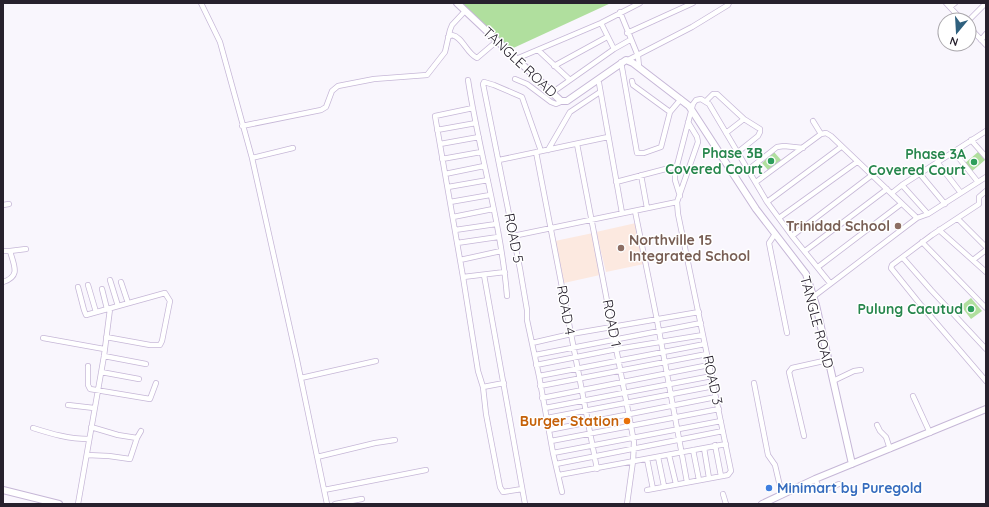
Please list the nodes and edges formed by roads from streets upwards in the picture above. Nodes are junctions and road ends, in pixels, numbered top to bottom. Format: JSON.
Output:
{"nodes":[{"id":1,"x":201,"y":3,"type":"edge"},
{"id":2,"x":457,"y":3,"type":"edge"},
{"id":3,"x":640,"y":3,"type":"edge"},
{"id":4,"x":693,"y":3,"type":"edge"},
{"id":5,"x":729,"y":3,"type":"edge"},
{"id":6,"x":946,"y":3,"type":"edge"},
{"id":7,"x":955,"y":3,"type":"edge"},
{"id":8,"x":986,"y":3,"type":"edge"},
{"id":9,"x":950,"y":7,"type":"junction"},
{"id":10,"x":465,"y":11,"type":"junction"},
{"id":11,"x":620,"y":12,"type":"junction"},
{"id":12,"x":955,"y":12,"type":"edge"},
{"id":13,"x":977,"y":12,"type":"edge"},
{"id":14,"x":601,"y":23,"type":"junction"},
{"id":15,"x":627,"y":33,"type":"junction"},
{"id":16,"x":986,"y":34,"type":"edge"},
{"id":17,"x":977,"y":36,"type":"edge"},
{"id":18,"x":448,"y":37,"type":"junction"},
{"id":19,"x":607,"y":37,"type":"junction"},
{"id":20,"x":630,"y":40,"type":"junction"},
{"id":21,"x":981,"y":40,"type":"junction"},
{"id":22,"x":497,"y":41,"type":"junction"},
{"id":23,"x":986,"y":45,"type":"edge"},
{"id":24,"x":614,"y":49,"type":"junction"},
{"id":25,"x":538,"y":50,"type":"junction"},
{"id":26,"x":638,"y":56,"type":"junction"},
{"id":27,"x":516,"y":60,"type":"junction"},
{"id":28,"x":628,"y":60,"type":"junction"},
{"id":29,"x":621,"y":62,"type":"junction"},
{"id":30,"x":554,"y":66,"type":"junction"},
{"id":31,"x":639,"y":67,"type":"junction"},
{"id":32,"x":515,"y":79,"type":"dead end"},
{"id":33,"x":468,"y":80,"type":"dead end"},
{"id":34,"x":570,"y":80,"type":"junction"},
{"id":35,"x":632,"y":81,"type":"dead end"},
{"id":36,"x":599,"y":83,"type":"dead end"},
{"id":37,"x":551,"y":91,"type":"junction"},
{"id":38,"x":600,"y":92,"type":"junction"},
{"id":39,"x":545,"y":98,"type":"junction"},
{"id":40,"x":681,"y":99,"type":"junction"},
{"id":41,"x":563,"y":101,"type":"junction"},
{"id":42,"x":706,"y":101,"type":"junction"},
{"id":43,"x":473,"y":108,"type":"junction"},
{"id":44,"x":692,"y":110,"type":"junction"},
{"id":45,"x":670,"y":112,"type":"junction"},
{"id":46,"x":744,"y":119,"type":"junction"},
{"id":47,"x":813,"y":121,"type":"dead end"},
{"id":48,"x":688,"y":122,"type":"junction"},
{"id":49,"x":476,"y":123,"type":"junction"},
{"id":50,"x":242,"y":126,"type":"junction"},
{"id":51,"x":437,"y":130,"type":"junction"},
{"id":52,"x":986,"y":131,"type":"edge"},
{"id":53,"x":726,"y":133,"type":"junction"},
{"id":54,"x":821,"y":134,"type":"junction"},
{"id":55,"x":479,"y":137,"type":"junction"},
{"id":56,"x":608,"y":137,"type":"junction"},
{"id":57,"x":972,"y":140,"type":"junction"},
{"id":58,"x":440,"y":144,"type":"junction"},
{"id":59,"x":577,"y":144,"type":"junction"},
{"id":60,"x":841,"y":147,"type":"junction"},
{"id":61,"x":292,"y":148,"type":"dead end"},
{"id":62,"x":803,"y":148,"type":"junction"},
{"id":63,"x":548,"y":150,"type":"junction"},
{"id":64,"x":481,"y":152,"type":"junction"},
{"id":65,"x":538,"y":152,"type":"junction"},
{"id":66,"x":738,"y":152,"type":"junction"},
{"id":67,"x":954,"y":152,"type":"junction"},
{"id":68,"x":986,"y":157,"type":"edge"},
{"id":69,"x":252,"y":158,"type":"junction"},
{"id":70,"x":442,"y":159,"type":"junction"},
{"id":71,"x":499,"y":160,"type":"junction"},
{"id":72,"x":857,"y":162,"type":"junction"},
{"id":73,"x":938,"y":162,"type":"junction"},
{"id":74,"x":484,"y":166,"type":"junction"},
{"id":75,"x":677,"y":166,"type":"junction"},
{"id":76,"x":749,"y":169,"type":"junction"},
{"id":77,"x":445,"y":174,"type":"junction"},
{"id":78,"x":920,"y":174,"type":"junction"},
{"id":79,"x":641,"y":176,"type":"junction"},
{"id":80,"x":872,"y":176,"type":"junction"},
{"id":81,"x":986,"y":177,"type":"edge"},
{"id":82,"x":488,"y":180,"type":"junction"},
{"id":83,"x":616,"y":182,"type":"junction"},
{"id":84,"x":756,"y":182,"type":"junction"},
{"id":85,"x":978,"y":182,"type":"junction"},
{"id":86,"x":902,"y":185,"type":"junction"},
{"id":87,"x":448,"y":188,"type":"junction"},
{"id":88,"x":886,"y":189,"type":"junction"},
{"id":89,"x":986,"y":191,"type":"edge"},
{"id":90,"x":892,"y":193,"type":"junction"},
{"id":91,"x":961,"y":193,"type":"junction"},
{"id":92,"x":490,"y":195,"type":"junction"},
{"id":93,"x":680,"y":196,"type":"junction"},
{"id":94,"x":450,"y":202,"type":"junction"},
{"id":95,"x":677,"y":202,"type":"junction"},
{"id":96,"x":767,"y":202,"type":"junction"},
{"id":97,"x":9,"y":204,"type":"dead end"},
{"id":98,"x":902,"y":204,"type":"junction"},
{"id":99,"x":945,"y":204,"type":"junction"},
{"id":100,"x":3,"y":205,"type":"edge"},
{"id":101,"x":647,"y":208,"type":"junction"},
{"id":102,"x":494,"y":209,"type":"junction"},
{"id":103,"x":635,"y":211,"type":"junction"},
{"id":104,"x":622,"y":213,"type":"junction"},
{"id":105,"x":928,"y":214,"type":"junction"},
{"id":106,"x":453,"y":217,"type":"junction"},
{"id":107,"x":779,"y":218,"type":"junction"},
{"id":108,"x":917,"y":218,"type":"junction"},
{"id":109,"x":958,"y":219,"type":"junction"},
{"id":110,"x":592,"y":220,"type":"junction"},
{"id":111,"x":496,"y":224,"type":"junction"},
{"id":112,"x":551,"y":229,"type":"junction"},
{"id":113,"x":455,"y":230,"type":"junction"},
{"id":114,"x":939,"y":230,"type":"junction"},
{"id":115,"x":775,"y":234,"type":"junction"},
{"id":116,"x":514,"y":236,"type":"junction"},
{"id":117,"x":792,"y":236,"type":"junction"},
{"id":118,"x":498,"y":237,"type":"junction"},
{"id":119,"x":922,"y":242,"type":"junction"},
{"id":120,"x":457,"y":243,"type":"junction"},
{"id":121,"x":986,"y":246,"type":"edge"},
{"id":122,"x":26,"y":249,"type":"dead end"},
{"id":123,"x":986,"y":250,"type":"edge"},
{"id":124,"x":3,"y":251,"type":"edge"},
{"id":125,"x":10,"y":251,"type":"junction"},
{"id":126,"x":501,"y":251,"type":"junction"},
{"id":127,"x":805,"y":251,"type":"junction"},
{"id":128,"x":903,"y":258,"type":"junction"},
{"id":129,"x":460,"y":260,"type":"junction"},
{"id":130,"x":973,"y":260,"type":"junction"},
{"id":131,"x":818,"y":267,"type":"junction"},
{"id":132,"x":505,"y":272,"type":"junction"},
{"id":133,"x":986,"y":272,"type":"edge"},
{"id":134,"x":484,"y":275,"type":"junction"},
{"id":135,"x":463,"y":277,"type":"junction"},
{"id":136,"x":110,"y":280,"type":"dead end"},
{"id":137,"x":3,"y":282,"type":"edge"},
{"id":138,"x":121,"y":282,"type":"dead end"},
{"id":139,"x":830,"y":283,"type":"junction"},
{"id":140,"x":88,"y":285,"type":"dead end"},
{"id":141,"x":78,"y":287,"type":"dead end"},
{"id":142,"x":102,"y":289,"type":"dead end"},
{"id":143,"x":507,"y":296,"type":"dead end"},
{"id":144,"x":814,"y":297,"type":"junction"},
{"id":145,"x":128,"y":303,"type":"junction"},
{"id":146,"x":118,"y":306,"type":"junction"},
{"id":147,"x":986,"y":308,"type":"edge"},
{"id":148,"x":108,"y":309,"type":"junction"},
{"id":149,"x":96,"y":312,"type":"junction"},
{"id":150,"x":699,"y":312,"type":"junction"},
{"id":151,"x":657,"y":320,"type":"junction"},
{"id":152,"x":701,"y":323,"type":"junction"},
{"id":153,"x":613,"y":328,"type":"junction"},
{"id":154,"x":659,"y":330,"type":"junction"},
{"id":155,"x":787,"y":333,"type":"dead end"},
{"id":156,"x":571,"y":334,"type":"junction"},
{"id":157,"x":703,"y":334,"type":"junction"},
{"id":158,"x":106,"y":337,"type":"junction"},
{"id":159,"x":43,"y":338,"type":"dead end"},
{"id":160,"x":615,"y":339,"type":"junction"},
{"id":161,"x":661,"y":342,"type":"junction"},
{"id":162,"x":532,"y":343,"type":"junction"},
{"id":163,"x":705,"y":344,"type":"junction"},
{"id":164,"x":573,"y":347,"type":"junction"},
{"id":165,"x":104,"y":349,"type":"junction"},
{"id":166,"x":617,"y":349,"type":"junction"},
{"id":167,"x":986,"y":349,"type":"edge"},
{"id":168,"x":663,"y":352,"type":"junction"},
{"id":169,"x":707,"y":354,"type":"junction"},
{"id":170,"x":535,"y":355,"type":"junction"},
{"id":171,"x":104,"y":356,"type":"junction"},
{"id":172,"x":575,"y":357,"type":"junction"},
{"id":173,"x":619,"y":360,"type":"junction"},
{"id":174,"x":828,"y":360,"type":"junction"},
{"id":175,"x":376,"y":361,"type":"dead end"},
{"id":176,"x":665,"y":362,"type":"junction"},
{"id":177,"x":146,"y":364,"type":"dead end"},
{"id":178,"x":536,"y":365,"type":"junction"},
{"id":179,"x":709,"y":365,"type":"junction"},
{"id":180,"x":88,"y":366,"type":"dead end"},
{"id":181,"x":577,"y":368,"type":"junction"},
{"id":182,"x":861,"y":370,"type":"dead end"},
{"id":183,"x":621,"y":371,"type":"junction"},
{"id":184,"x":101,"y":372,"type":"junction"},
{"id":185,"x":667,"y":373,"type":"junction"},
{"id":186,"x":539,"y":376,"type":"junction"},
{"id":187,"x":712,"y":376,"type":"junction"},
{"id":188,"x":301,"y":378,"type":"junction"},
{"id":189,"x":139,"y":379,"type":"dead end"},
{"id":190,"x":580,"y":380,"type":"junction"},
{"id":191,"x":833,"y":381,"type":"junction"},
{"id":192,"x":986,"y":381,"type":"edge"},
{"id":193,"x":623,"y":382,"type":"junction"},
{"id":194,"x":754,"y":382,"type":"dead end"},
{"id":195,"x":156,"y":383,"type":"dead end"},
{"id":196,"x":504,"y":383,"type":"junction"},
{"id":197,"x":669,"y":384,"type":"junction"},
{"id":198,"x":540,"y":386,"type":"junction"},
{"id":199,"x":714,"y":386,"type":"junction"},
{"id":200,"x":484,"y":387,"type":"junction"},
{"id":201,"x":582,"y":390,"type":"junction"},
{"id":202,"x":98,"y":391,"type":"junction"},
{"id":203,"x":624,"y":392,"type":"junction"},
{"id":204,"x":671,"y":395,"type":"junction"},
{"id":205,"x":913,"y":396,"type":"dead end"},
{"id":206,"x":542,"y":398,"type":"junction"},
{"id":207,"x":716,"y":398,"type":"junction"},
{"id":208,"x":584,"y":401,"type":"junction"},
{"id":209,"x":627,"y":403,"type":"junction"},
{"id":210,"x":68,"y":405,"type":"dead end"},
{"id":211,"x":673,"y":405,"type":"junction"},
{"id":212,"x":94,"y":408,"type":"junction"},
{"id":213,"x":545,"y":408,"type":"junction"},
{"id":214,"x":719,"y":409,"type":"junction"},
{"id":215,"x":986,"y":409,"type":"edge"},
{"id":216,"x":586,"y":411,"type":"junction"},
{"id":217,"x":629,"y":414,"type":"junction"},
{"id":218,"x":675,"y":417,"type":"junction"},
{"id":219,"x":547,"y":418,"type":"junction"},
{"id":220,"x":721,"y":421,"type":"junction"},
{"id":221,"x":588,"y":422,"type":"junction"},
{"id":222,"x":632,"y":426,"type":"junction"},
{"id":223,"x":877,"y":426,"type":"dead end"},
{"id":224,"x":91,"y":427,"type":"junction"},
{"id":225,"x":33,"y":428,"type":"dead end"},
{"id":226,"x":677,"y":429,"type":"junction"},
{"id":227,"x":549,"y":430,"type":"junction"},
{"id":228,"x":141,"y":431,"type":"dead end"},
{"id":229,"x":723,"y":431,"type":"junction"},
{"id":230,"x":591,"y":433,"type":"junction"},
{"id":231,"x":930,"y":433,"type":"junction"},
{"id":232,"x":804,"y":436,"type":"dead end"},
{"id":233,"x":137,"y":438,"type":"junction"},
{"id":234,"x":634,"y":438,"type":"junction"},
{"id":235,"x":89,"y":439,"type":"junction"},
{"id":236,"x":395,"y":440,"type":"dead end"},
{"id":237,"x":679,"y":440,"type":"junction"},
{"id":238,"x":551,"y":441,"type":"junction"},
{"id":239,"x":726,"y":444,"type":"junction"},
{"id":240,"x":593,"y":446,"type":"junction"},
{"id":241,"x":715,"y":446,"type":"junction"},
{"id":242,"x":704,"y":448,"type":"junction"},
{"id":243,"x":634,"y":449,"type":"junction"},
{"id":244,"x":890,"y":449,"type":"junction"},
{"id":245,"x":693,"y":450,"type":"junction"},
{"id":246,"x":681,"y":452,"type":"junction"},
{"id":247,"x":553,"y":453,"type":"junction"},
{"id":248,"x":87,"y":455,"type":"junction"},
{"id":249,"x":669,"y":455,"type":"junction"},
{"id":250,"x":317,"y":457,"type":"junction"},
{"id":251,"x":595,"y":457,"type":"junction"},
{"id":252,"x":658,"y":457,"type":"junction"},
{"id":253,"x":647,"y":459,"type":"junction"},
{"id":254,"x":633,"y":462,"type":"junction"},
{"id":255,"x":556,"y":464,"type":"junction"},
{"id":256,"x":852,"y":464,"type":"junction"},
{"id":257,"x":597,"y":468,"type":"junction"},
{"id":258,"x":426,"y":470,"type":"dead end"},
{"id":259,"x":559,"y":475,"type":"junction"},
{"id":260,"x":721,"y":476,"type":"junction"},
{"id":261,"x":709,"y":478,"type":"junction"},
{"id":262,"x":815,"y":479,"type":"junction"},
{"id":263,"x":699,"y":480,"type":"junction"},
{"id":264,"x":687,"y":482,"type":"junction"},
{"id":265,"x":676,"y":484,"type":"junction"},
{"id":266,"x":839,"y":484,"type":"dead end"},
{"id":267,"x":664,"y":486,"type":"junction"},
{"id":268,"x":522,"y":489,"type":"junction"},
{"id":269,"x":654,"y":489,"type":"junction"},
{"id":270,"x":3,"y":490,"type":"edge"},
{"id":271,"x":324,"y":490,"type":"junction"},
{"id":272,"x":647,"y":490,"type":"dead end"},
{"id":273,"x":562,"y":492,"type":"dead end"},
{"id":274,"x":724,"y":494,"type":"dead end"},
{"id":275,"x":782,"y":495,"type":"junction"},
{"id":276,"x":362,"y":499,"type":"dead end"},
{"id":277,"x":59,"y":504,"type":"edge"},
{"id":278,"x":78,"y":504,"type":"edge"},
{"id":279,"x":327,"y":504,"type":"edge"},
{"id":280,"x":335,"y":504,"type":"edge"},
{"id":281,"x":525,"y":504,"type":"edge"},
{"id":282,"x":627,"y":504,"type":"edge"},
{"id":283,"x":726,"y":504,"type":"edge"},
{"id":284,"x":762,"y":504,"type":"edge"}],
"edges":[{"from":1,"to":50,"type":"street"},
{"from":2,"to":10,"type":"street","name":"TANGLE ROAD"},
{"from":3,"to":11,"type":"street"},
{"from":4,"to":15,"type":"street"},
{"from":5,"to":26,"type":"street"},
{"from":6,"to":9,"type":"street"},
{"from":7,"to":9,"type":"street"},
{"from":8,"to":13,"type":"street"},
{"from":9,"to":12,"type":"street"},
{"from":10,"to":18,"type":"street"},
{"from":10,"to":22,"type":"street","name":"TANGLE ROAD"},
{"from":11,"to":14,"type":"street"},
{"from":11,"to":15,"type":"street"},
{"from":14,"to":19,"type":"street"},
{"from":14,"to":25,"type":"street"},
{"from":15,"to":20,"type":"street"},
{"from":16,"to":21,"type":"street"},
{"from":17,"to":21,"type":"street"},
{"from":18,"to":22,"type":"street"},
{"from":18,"to":50,"type":"street"},
{"from":19,"to":24,"type":"street"},
{"from":19,"to":30,"type":"street"},
{"from":20,"to":24,"type":"street"},
{"from":20,"to":26,"type":"street"},
{"from":21,"to":23,"type":"street"},
{"from":22,"to":27,"type":"street","name":"TANGLE ROAD"},
{"from":24,"to":34,"type":"street"},
{"from":25,"to":27,"type":"street"},
{"from":25,"to":30,"type":"street"},
{"from":26,"to":28,"type":"street"},
{"from":26,"to":31,"type":"street"},
{"from":27,"to":37,"type":"street","name":"TANGLE ROAD"},
{"from":28,"to":29,"type":"street","name":"TANGLE ROAD"},
{"from":28,"to":31,"type":"street","name":"TANGLE ROAD"},
{"from":29,"to":41,"type":"street","name":"TANGLE ROAD"},
{"from":29,"to":45,"type":"street"},
{"from":30,"to":34,"type":"street"},
{"from":31,"to":40,"type":"street","name":"TANGLE ROAD"},
{"from":32,"to":39,"type":"street"},
{"from":33,"to":43,"type":"street"},
{"from":34,"to":37,"type":"street"},
{"from":35,"to":45,"type":"street"},
{"from":36,"to":38,"type":"street"},
{"from":37,"to":39,"type":"street"},
{"from":37,"to":41,"type":"street","name":"TANGLE ROAD"},
{"from":38,"to":56,"type":"street"},
{"from":38,"to":63,"type":"street"},
{"from":39,"to":41,"type":"street"},
{"from":40,"to":44,"type":"street","name":"TANGLE ROAD"},
{"from":40,"to":45,"type":"street"},
{"from":42,"to":44,"type":"street"},
{"from":42,"to":46,"type":"street"},
{"from":42,"to":53,"type":"street"},
{"from":43,"to":49,"type":"street"},
{"from":43,"to":51,"type":"street"},
{"from":44,"to":48,"type":"street"},
{"from":44,"to":115,"type":"street","name":"TANGLE ROAD"},
{"from":46,"to":53,"type":"street"},
{"from":46,"to":66,"type":"street"},
{"from":47,"to":54,"type":"street"},
{"from":48,"to":75,"type":"street"},
{"from":48,"to":93,"type":"street"},
{"from":49,"to":51,"type":"street"},
{"from":49,"to":55,"type":"street"},
{"from":50,"to":69,"type":"street"},
{"from":51,"to":58,"type":"street"},
{"from":52,"to":57,"type":"street"},
{"from":53,"to":66,"type":"street"},
{"from":54,"to":60,"type":"street"},
{"from":54,"to":62,"type":"street"},
{"from":55,"to":58,"type":"street"},
{"from":55,"to":64,"type":"street"},
{"from":56,"to":59,"type":"street"},
{"from":56,"to":83,"type":"street"},
{"from":57,"to":67,"type":"street"},
{"from":57,"to":68,"type":"street"},
{"from":58,"to":70,"type":"street"},
{"from":59,"to":63,"type":"street"},
{"from":59,"to":110,"type":"street","name":"ROAD 1"},
{"from":60,"to":72,"type":"street"},
{"from":60,"to":96,"type":"street"},
{"from":61,"to":69,"type":"street"},
{"from":62,"to":76,"type":"street"},
{"from":62,"to":84,"type":"street"},
{"from":63,"to":65,"type":"street"},
{"from":64,"to":70,"type":"street"},
{"from":64,"to":74,"type":"street"},
{"from":65,"to":71,"type":"street"},
{"from":65,"to":71,"type":"street","name":"ROAD 5"},
{"from":65,"to":112,"type":"street","name":"ROAD 4"},
{"from":66,"to":76,"type":"street"},
{"from":67,"to":73,"type":"street"},
{"from":67,"to":85,"type":"street"},
{"from":69,"to":188,"type":"street"},
{"from":70,"to":77,"type":"street"},
{"from":71,"to":116,"type":"street","name":"ROAD 5"},
{"from":72,"to":80,"type":"street"},
{"from":72,"to":107,"type":"street"},
{"from":73,"to":78,"type":"street"},
{"from":73,"to":91,"type":"street"},
{"from":74,"to":77,"type":"street"},
{"from":74,"to":82,"type":"street"},
{"from":75,"to":79,"type":"street"},
{"from":75,"to":93,"type":"street"},
{"from":76,"to":84,"type":"street"},
{"from":77,"to":87,"type":"street"},
{"from":78,"to":86,"type":"street"},
{"from":78,"to":99,"type":"street"},
{"from":79,"to":83,"type":"street"},
{"from":79,"to":101,"type":"street"},
{"from":80,"to":88,"type":"street"},
{"from":80,"to":117,"type":"street"},
{"from":81,"to":85,"type":"street"},
{"from":82,"to":87,"type":"street"},
{"from":82,"to":92,"type":"street"},
{"from":83,"to":104,"type":"street"},
{"from":84,"to":96,"type":"street"},
{"from":85,"to":91,"type":"street"},
{"from":86,"to":90,"type":"street"},
{"from":86,"to":105,"type":"street"},
{"from":87,"to":94,"type":"street"},
{"from":88,"to":90,"type":"street"},
{"from":88,"to":127,"type":"street"},
{"from":89,"to":109,"type":"street"},
{"from":90,"to":98,"type":"street"},
{"from":91,"to":99,"type":"street"},
{"from":92,"to":94,"type":"street"},
{"from":92,"to":102,"type":"street"},
{"from":93,"to":95,"type":"street"},
{"from":94,"to":106,"type":"street"},
{"from":95,"to":101,"type":"street"},
{"from":95,"to":150,"type":"street","name":"ROAD 3"},
{"from":96,"to":107,"type":"street"},
{"from":97,"to":100,"type":"street"},
{"from":98,"to":108,"type":"street"},
{"from":98,"to":131,"type":"street"},
{"from":99,"to":105,"type":"street"},
{"from":101,"to":103,"type":"street"},
{"from":102,"to":106,"type":"street"},
{"from":102,"to":111,"type":"street"},
{"from":103,"to":104,"type":"street"},
{"from":103,"to":151,"type":"street"},
{"from":104,"to":110,"type":"street"},
{"from":105,"to":108,"type":"street"},
{"from":106,"to":113,"type":"street"},
{"from":107,"to":117,"type":"street"},
{"from":108,"to":139,"type":"street"},
{"from":109,"to":114,"type":"street"},
{"from":109,"to":121,"type":"street"},
{"from":110,"to":112,"type":"street"},
{"from":110,"to":153,"type":"street","name":"ROAD 1"},
{"from":111,"to":113,"type":"street"},
{"from":111,"to":118,"type":"street"},
{"from":112,"to":116,"type":"street"},
{"from":112,"to":156,"type":"street","name":"ROAD 4"},
{"from":113,"to":120,"type":"street"},
{"from":114,"to":119,"type":"street"},
{"from":114,"to":130,"type":"street"},
{"from":115,"to":144,"type":"street","name":"TANGLE ROAD"},
{"from":115,"to":155,"type":"street"},
{"from":116,"to":162,"type":"street","name":"ROAD 5"},
{"from":117,"to":127,"type":"street"},
{"from":118,"to":120,"type":"street"},
{"from":118,"to":126,"type":"street"},
{"from":119,"to":128,"type":"street"},
{"from":119,"to":147,"type":"street"},
{"from":120,"to":129,"type":"street"},
{"from":122,"to":125,"type":"street"},
{"from":123,"to":130,"type":"street"},
{"from":124,"to":125,"type":"street"},
{"from":125,"to":137,"type":"street"},
{"from":126,"to":129,"type":"street"},
{"from":126,"to":132,"type":"street"},
{"from":127,"to":131,"type":"street"},
{"from":128,"to":167,"type":"street"},
{"from":128,"to":192,"type":"street"},
{"from":129,"to":135,"type":"street"},
{"from":130,"to":133,"type":"street"},
{"from":131,"to":139,"type":"street"},
{"from":132,"to":134,"type":"street"},
{"from":132,"to":143,"type":"street"},
{"from":134,"to":135,"type":"street"},
{"from":134,"to":196,"type":"street"},
{"from":135,"to":200,"type":"street"},
{"from":136,"to":146,"type":"street"},
{"from":138,"to":145,"type":"street"},
{"from":139,"to":144,"type":"street"},
{"from":140,"to":149,"type":"street"},
{"from":141,"to":149,"type":"street"},
{"from":142,"to":148,"type":"street"},
{"from":144,"to":174,"type":"street","name":"TANGLE ROAD"},
{"from":145,"to":146,"type":"street"},
{"from":145,"to":158,"type":"street"},
{"from":146,"to":148,"type":"street"},
{"from":148,"to":149,"type":"street"},
{"from":148,"to":158,"type":"street"},
{"from":150,"to":151,"type":"street"},
{"from":150,"to":152,"type":"street","name":"ROAD 3"},
{"from":151,"to":153,"type":"street"},
{"from":151,"to":154,"type":"street"},
{"from":152,"to":154,"type":"street"},
{"from":152,"to":157,"type":"street","name":"ROAD 3"},
{"from":153,"to":156,"type":"street"},
{"from":153,"to":160,"type":"street","name":"ROAD 1"},
{"from":154,"to":160,"type":"street"},
{"from":154,"to":161,"type":"street"},
{"from":156,"to":162,"type":"street"},
{"from":156,"to":164,"type":"street","name":"ROAD 4"},
{"from":157,"to":161,"type":"street"},
{"from":157,"to":163,"type":"street","name":"ROAD 3"},
{"from":158,"to":165,"type":"street"},
{"from":159,"to":165,"type":"street"},
{"from":160,"to":164,"type":"street"},
{"from":160,"to":166,"type":"street","name":"ROAD 1"},
{"from":161,"to":166,"type":"street"},
{"from":161,"to":168,"type":"street"},
{"from":162,"to":170,"type":"street","name":"ROAD 5"},
{"from":163,"to":168,"type":"street"},
{"from":163,"to":169,"type":"street","name":"ROAD 3"},
{"from":164,"to":170,"type":"street"},
{"from":164,"to":172,"type":"street","name":"ROAD 4"},
{"from":165,"to":171,"type":"street"},
{"from":166,"to":172,"type":"street"},
{"from":166,"to":173,"type":"street","name":"ROAD 1"},
{"from":168,"to":173,"type":"street"},
{"from":168,"to":176,"type":"street"},
{"from":169,"to":176,"type":"street"},
{"from":169,"to":179,"type":"street","name":"ROAD 3"},
{"from":170,"to":178,"type":"street","name":"ROAD 5"},
{"from":171,"to":177,"type":"street"},
{"from":171,"to":184,"type":"street"},
{"from":172,"to":178,"type":"street"},
{"from":172,"to":181,"type":"street","name":"ROAD 4"},
{"from":173,"to":181,"type":"street"},
{"from":173,"to":183,"type":"street","name":"ROAD 1"},
{"from":174,"to":191,"type":"street","name":"TANGLE ROAD"},
{"from":174,"to":232,"type":"street"},
{"from":175,"to":188,"type":"street"},
{"from":176,"to":183,"type":"street"},
{"from":176,"to":185,"type":"street"},
{"from":178,"to":186,"type":"street","name":"ROAD 5"},
{"from":179,"to":185,"type":"street"},
{"from":179,"to":187,"type":"street","name":"ROAD 3"},
{"from":180,"to":202,"type":"street"},
{"from":181,"to":186,"type":"street"},
{"from":181,"to":190,"type":"street","name":"ROAD 4"},
{"from":182,"to":191,"type":"street"},
{"from":183,"to":190,"type":"street"},
{"from":183,"to":193,"type":"street","name":"ROAD 1"},
{"from":184,"to":189,"type":"street"},
{"from":184,"to":202,"type":"street"},
{"from":185,"to":193,"type":"street"},
{"from":185,"to":197,"type":"street"},
{"from":186,"to":198,"type":"street","name":"ROAD 5"},
{"from":187,"to":197,"type":"street"},
{"from":187,"to":199,"type":"street","name":"ROAD 3"},
{"from":188,"to":250,"type":"street"},
{"from":190,"to":198,"type":"street"},
{"from":190,"to":201,"type":"street","name":"ROAD 4"},
{"from":191,"to":256,"type":"street","name":"TANGLE ROAD"},
{"from":193,"to":201,"type":"street"},
{"from":193,"to":203,"type":"street","name":"ROAD 1"},
{"from":194,"to":275,"type":"street"},
{"from":195,"to":202,"type":"street"},
{"from":196,"to":200,"type":"street"},
{"from":196,"to":268,"type":"street"},
{"from":197,"to":203,"type":"street"},
{"from":197,"to":204,"type":"street"},
{"from":198,"to":206,"type":"street","name":"ROAD 5"},
{"from":199,"to":204,"type":"street"},
{"from":199,"to":207,"type":"street","name":"ROAD 3"},
{"from":200,"to":268,"type":"street"},
{"from":201,"to":206,"type":"street"},
{"from":201,"to":208,"type":"street","name":"ROAD 4"},
{"from":202,"to":212,"type":"street"},
{"from":203,"to":208,"type":"street"},
{"from":203,"to":209,"type":"street","name":"ROAD 1"},
{"from":204,"to":209,"type":"street"},
{"from":204,"to":211,"type":"street"},
{"from":205,"to":231,"type":"street"},
{"from":206,"to":213,"type":"street","name":"ROAD 5"},
{"from":207,"to":211,"type":"street"},
{"from":207,"to":214,"type":"street","name":"ROAD 3"},
{"from":208,"to":213,"type":"street"},
{"from":208,"to":216,"type":"street","name":"ROAD 4"},
{"from":209,"to":216,"type":"street"},
{"from":209,"to":217,"type":"street","name":"ROAD 1"},
{"from":210,"to":212,"type":"street"},
{"from":211,"to":217,"type":"street"},
{"from":211,"to":218,"type":"street"},
{"from":212,"to":224,"type":"street"},
{"from":213,"to":219,"type":"street","name":"ROAD 5"},
{"from":214,"to":218,"type":"street"},
{"from":214,"to":220,"type":"street","name":"ROAD 3"},
{"from":215,"to":231,"type":"street"},
{"from":216,"to":219,"type":"street"},
{"from":216,"to":221,"type":"street","name":"ROAD 4"},
{"from":217,"to":221,"type":"street"},
{"from":217,"to":222,"type":"street","name":"ROAD 1"},
{"from":218,"to":222,"type":"street"},
{"from":218,"to":226,"type":"street"},
{"from":219,"to":227,"type":"street","name":"ROAD 5"},
{"from":220,"to":226,"type":"street"},
{"from":220,"to":229,"type":"street","name":"ROAD 3"},
{"from":221,"to":227,"type":"street"},
{"from":221,"to":230,"type":"street","name":"ROAD 4"},
{"from":222,"to":230,"type":"street"},
{"from":222,"to":234,"type":"street","name":"ROAD 1"},
{"from":223,"to":244,"type":"street"},
{"from":224,"to":233,"type":"street"},
{"from":224,"to":235,"type":"street"},
{"from":225,"to":235,"type":"street"},
{"from":226,"to":234,"type":"street"},
{"from":226,"to":237,"type":"street"},
{"from":227,"to":238,"type":"street","name":"ROAD 5"},
{"from":228,"to":233,"type":"street"},
{"from":229,"to":237,"type":"street"},
{"from":229,"to":239,"type":"street","name":"ROAD 3"},
{"from":230,"to":238,"type":"street"},
{"from":230,"to":240,"type":"street","name":"ROAD 4"},
{"from":231,"to":244,"type":"street"},
{"from":233,"to":248,"type":"street"},
{"from":234,"to":240,"type":"street"},
{"from":234,"to":243,"type":"street","name":"ROAD 1"},
{"from":235,"to":248,"type":"street"},
{"from":236,"to":250,"type":"street"},
{"from":237,"to":243,"type":"street"},
{"from":237,"to":246,"type":"street"},
{"from":238,"to":247,"type":"street","name":"ROAD 5"},
{"from":239,"to":241,"type":"street"},
{"from":239,"to":260,"type":"street","name":"ROAD 3"},
{"from":240,"to":247,"type":"street"},
{"from":240,"to":251,"type":"street","name":"ROAD 4"},
{"from":241,"to":242,"type":"street"},
{"from":241,"to":260,"type":"street"},
{"from":242,"to":245,"type":"street"},
{"from":242,"to":261,"type":"street"},
{"from":243,"to":251,"type":"street"},
{"from":243,"to":254,"type":"street","name":"ROAD 1"},
{"from":244,"to":256,"type":"street"},
{"from":245,"to":246,"type":"street"},
{"from":245,"to":263,"type":"street"},
{"from":246,"to":249,"type":"street"},
{"from":246,"to":264,"type":"street"},
{"from":247,"to":255,"type":"street","name":"ROAD 5"},
{"from":248,"to":278,"type":"street"},
{"from":249,"to":252,"type":"street"},
{"from":249,"to":265,"type":"street"},
{"from":250,"to":271,"type":"street"},
{"from":251,"to":255,"type":"street"},
{"from":251,"to":257,"type":"street","name":"ROAD 4"},
{"from":252,"to":253,"type":"street"},
{"from":252,"to":267,"type":"street"},
{"from":253,"to":254,"type":"street"},
{"from":253,"to":269,"type":"street"},
{"from":254,"to":257,"type":"street"},
{"from":254,"to":282,"type":"street","name":"ROAD 1"},
{"from":255,"to":259,"type":"street","name":"ROAD 5"},
{"from":256,"to":262,"type":"street"},
{"from":257,"to":259,"type":"street"},
{"from":258,"to":271,"type":"street"},
{"from":259,"to":273,"type":"street","name":"ROAD 5"},
{"from":260,"to":261,"type":"street"},
{"from":261,"to":263,"type":"street"},
{"from":262,"to":266,"type":"street"},
{"from":262,"to":275,"type":"street"},
{"from":263,"to":264,"type":"street"},
{"from":264,"to":265,"type":"street"},
{"from":265,"to":267,"type":"street"},
{"from":267,"to":269,"type":"street"},
{"from":268,"to":281,"type":"street"},
{"from":269,"to":272,"type":"street"},
{"from":270,"to":277,"type":"street"},
{"from":271,"to":279,"type":"street"},
{"from":274,"to":283,"type":"street"},
{"from":275,"to":284,"type":"street"},
{"from":276,"to":280,"type":"street"}]}
